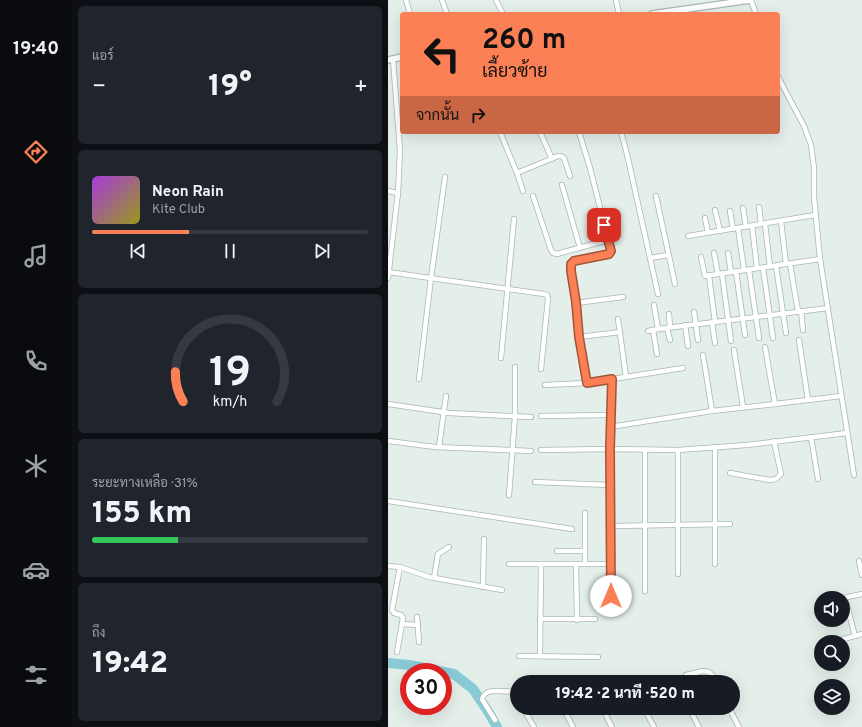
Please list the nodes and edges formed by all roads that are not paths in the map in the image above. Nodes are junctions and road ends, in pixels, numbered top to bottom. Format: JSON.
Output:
{"nodes":[{"id":1,"x":406,"y":0,"type":"edge"},
{"id":2,"x":442,"y":0,"type":"edge"},
{"id":3,"x":496,"y":0,"type":"edge"},
{"id":4,"x":616,"y":0,"type":"edge"},
{"id":5,"x":750,"y":0,"type":"edge"},
{"id":6,"x":409,"y":12,"type":"edge"},
{"id":7,"x":446,"y":12,"type":"edge"},
{"id":8,"x":502,"y":12,"type":"edge"},
{"id":9,"x":619,"y":12,"type":"edge"},
{"id":10,"x":666,"y":12,"type":"edge"},
{"id":11,"x":755,"y":12,"type":"edge"},
{"id":12,"x":400,"y":58,"type":"edge"},
{"id":13,"x":390,"y":60,"type":"edge"},
{"id":14,"x":780,"y":80,"type":"edge"},
{"id":15,"x":501,"y":134,"type":"edge"},
{"id":16,"x":541,"y":134,"type":"edge"},
{"id":17,"x":581,"y":134,"type":"edge"},
{"id":18,"x":622,"y":134,"type":"edge"},
{"id":19,"x":552,"y":159,"type":"junction"},
{"id":20,"x":517,"y":173,"type":"junction"},
{"id":21,"x":444,"y":176,"type":"dead end"},
{"id":22,"x":570,"y":176,"type":"dead end"},
{"id":23,"x":562,"y":186,"type":"dead end"},
{"id":24,"x":388,"y":191,"type":"edge"},
{"id":25,"x":523,"y":191,"type":"dead end"},
{"id":26,"x":398,"y":193,"type":"junction"},
{"id":27,"x":533,"y":196,"type":"dead end"},
{"id":28,"x":656,"y":196,"type":"dead end"},
{"id":29,"x":759,"y":207,"type":"dead end"},
{"id":30,"x":743,"y":208,"type":"dead end"},
{"id":31,"x":716,"y":210,"type":"dead end"},
{"id":32,"x":730,"y":211,"type":"dead end"},
{"id":33,"x":815,"y":215,"type":"junction"},
{"id":34,"x":705,"y":218,"type":"dead end"},
{"id":35,"x":514,"y":219,"type":"dead end"},
{"id":36,"x":781,"y":221,"type":"junction"},
{"id":37,"x":763,"y":224,"type":"junction"},
{"id":38,"x":752,"y":226,"type":"junction"},
{"id":39,"x":746,"y":227,"type":"junction"},
{"id":40,"x":736,"y":229,"type":"junction"},
{"id":41,"x":720,"y":231,"type":"junction"},
{"id":42,"x":391,"y":232,"type":"edge"},
{"id":43,"x":708,"y":233,"type":"junction"},
{"id":44,"x":688,"y":236,"type":"dead end"},
{"id":45,"x":608,"y":240,"type":"junction"},
{"id":46,"x":580,"y":248,"type":"junction"},
{"id":47,"x":714,"y":253,"type":"dead end"},
{"id":48,"x":728,"y":253,"type":"dead end"},
{"id":49,"x":669,"y":255,"type":"junction"},
{"id":50,"x":701,"y":257,"type":"dead end"},
{"id":51,"x":650,"y":258,"type":"junction"},
{"id":52,"x":820,"y":259,"type":"junction"},
{"id":53,"x":788,"y":264,"type":"junction"},
{"id":54,"x":776,"y":266,"type":"junction"},
{"id":55,"x":770,"y":267,"type":"junction"},
{"id":56,"x":760,"y":268,"type":"junction"},
{"id":57,"x":746,"y":270,"type":"junction"},
{"id":58,"x":388,"y":272,"type":"edge"},
{"id":59,"x":730,"y":272,"type":"junction"},
{"id":60,"x":736,"y":272,"type":"junction"},
{"id":61,"x":720,"y":274,"type":"junction"},
{"id":62,"x":709,"y":276,"type":"junction"},
{"id":63,"x":388,"y":278,"type":"edge"},
{"id":64,"x":431,"y":278,"type":"junction"},
{"id":65,"x":675,"y":284,"type":"dead end"},
{"id":66,"x":508,"y":289,"type":"junction"},
{"id":67,"x":658,"y":294,"type":"dead end"},
{"id":68,"x":623,"y":296,"type":"dead end"},
{"id":69,"x":576,"y":302,"type":"junction"},
{"id":70,"x":654,"y":305,"type":"dead end"},
{"id":71,"x":828,"y":308,"type":"junction"},
{"id":72,"x":799,"y":311,"type":"junction"},
{"id":73,"x":694,"y":312,"type":"dead end"},
{"id":74,"x":669,"y":314,"type":"dead end"},
{"id":75,"x":783,"y":314,"type":"junction"},
{"id":76,"x":770,"y":316,"type":"junction"},
{"id":77,"x":756,"y":317,"type":"junction"},
{"id":78,"x":618,"y":319,"type":"dead end"},
{"id":79,"x":742,"y":319,"type":"junction"},
{"id":80,"x":728,"y":321,"type":"junction"},
{"id":81,"x":714,"y":323,"type":"junction"},
{"id":82,"x":696,"y":324,"type":"junction"},
{"id":83,"x":685,"y":325,"type":"junction"},
{"id":84,"x":668,"y":328,"type":"junction"},
{"id":85,"x":653,"y":330,"type":"junction"},
{"id":86,"x":803,"y":330,"type":"dead end"},
{"id":87,"x":620,"y":332,"type":"junction"},
{"id":88,"x":786,"y":334,"type":"dead end"},
{"id":89,"x":745,"y":335,"type":"dead end"},
{"id":90,"x":579,"y":337,"type":"junction"},
{"id":91,"x":759,"y":338,"type":"dead end"},
{"id":92,"x":773,"y":338,"type":"dead end"},
{"id":93,"x":670,"y":340,"type":"dead end"},
{"id":94,"x":698,"y":340,"type":"dead end"},
{"id":95,"x":799,"y":340,"type":"dead end"},
{"id":96,"x":732,"y":341,"type":"dead end"},
{"id":97,"x":715,"y":343,"type":"dead end"},
{"id":98,"x":688,"y":346,"type":"dead end"},
{"id":99,"x":764,"y":347,"type":"dead end"},
{"id":100,"x":734,"y":350,"type":"dead end"},
{"id":101,"x":657,"y":354,"type":"dead end"},
{"id":102,"x":703,"y":355,"type":"dead end"},
{"id":103,"x":501,"y":358,"type":"dead end"},
{"id":104,"x":515,"y":367,"type":"dead end"},
{"id":105,"x":683,"y":368,"type":"dead end"},
{"id":106,"x":541,"y":369,"type":"dead end"},
{"id":107,"x":626,"y":377,"type":"junction"},
{"id":108,"x":419,"y":379,"type":"dead end"},
{"id":109,"x":612,"y":379,"type":"junction"},
{"id":110,"x":587,"y":383,"type":"junction"},
{"id":111,"x":545,"y":385,"type":"dead end"},
{"id":112,"x":446,"y":396,"type":"dead end"},
{"id":113,"x":841,"y":396,"type":"junction"},
{"id":114,"x":808,"y":400,"type":"junction"},
{"id":115,"x":388,"y":404,"type":"edge"},
{"id":116,"x":775,"y":404,"type":"junction"},
{"id":117,"x":743,"y":408,"type":"junction"},
{"id":118,"x":712,"y":411,"type":"junction"},
{"id":119,"x":444,"y":413,"type":"junction"},
{"id":120,"x":515,"y":416,"type":"junction"},
{"id":121,"x":541,"y":416,"type":"dead end"},
{"id":122,"x":611,"y":416,"type":"junction"},
{"id":123,"x":531,"y":417,"type":"dead end"},
{"id":124,"x":610,"y":427,"type":"junction"},
{"id":125,"x":847,"y":432,"type":"junction"},
{"id":126,"x":811,"y":437,"type":"junction"},
{"id":127,"x":388,"y":441,"type":"edge"},
{"id":128,"x":774,"y":441,"type":"junction"},
{"id":129,"x":439,"y":447,"type":"junction"},
{"id":130,"x":715,"y":448,"type":"junction"},
{"id":131,"x":610,"y":449,"type":"junction"},
{"id":132,"x":513,"y":450,"type":"junction"},
{"id":133,"x":541,"y":450,"type":"dead end"},
{"id":134,"x":645,"y":450,"type":"junction"},
{"id":135,"x":678,"y":450,"type":"junction"},
{"id":136,"x":531,"y":451,"type":"dead end"},
{"id":137,"x":730,"y":473,"type":"dead end"},
{"id":138,"x":854,"y":475,"type":"dead end"},
{"id":139,"x":818,"y":479,"type":"dead end"},
{"id":140,"x":535,"y":482,"type":"dead end"},
{"id":141,"x":610,"y":485,"type":"junction"},
{"id":142,"x":509,"y":495,"type":"dead end"},
{"id":143,"x":388,"y":501,"type":"edge"},
{"id":144,"x":585,"y":513,"type":"dead end"},
{"id":145,"x":715,"y":524,"type":"junction"},
{"id":146,"x":730,"y":524,"type":"dead end"},
{"id":147,"x":678,"y":525,"type":"junction"},
{"id":148,"x":611,"y":526,"type":"junction"},
{"id":149,"x":645,"y":526,"type":"junction"},
{"id":150,"x":572,"y":529,"type":"dead end"},
{"id":151,"x":484,"y":539,"type":"dead end"},
{"id":152,"x":449,"y":547,"type":"dead end"},
{"id":153,"x":557,"y":551,"type":"dead end"},
{"id":154,"x":585,"y":551,"type":"junction"},
{"id":155,"x":858,"y":561,"type":"dead end"},
{"id":156,"x":508,"y":564,"type":"dead end"},
{"id":157,"x":540,"y":564,"type":"junction"},
{"id":158,"x":576,"y":564,"type":"junction"},
{"id":159,"x":585,"y":564,"type":"junction"},
{"id":160,"x":611,"y":564,"type":"junction"},
{"id":161,"x":715,"y":564,"type":"dead end"},
{"id":162,"x":388,"y":566,"type":"edge"},
{"id":163,"x":400,"y":567,"type":"junction"},
{"id":164,"x":678,"y":574,"type":"dead end"},
{"id":165,"x":862,"y":575,"type":"edge"},
{"id":166,"x":434,"y":578,"type":"junction"},
{"id":167,"x":483,"y":586,"type":"junction"},
{"id":168,"x":502,"y":590,"type":"dead end"},
{"id":169,"x":645,"y":591,"type":"dead end"},
{"id":170,"x":862,"y":594,"type":"edge"},
{"id":171,"x":611,"y":596,"type":"dead end"},
{"id":172,"x":850,"y":597,"type":"edge"},
{"id":173,"x":418,"y":616,"type":"dead end"},
{"id":174,"x":540,"y":619,"type":"junction"},
{"id":175,"x":595,"y":619,"type":"dead end"},
{"id":176,"x":850,"y":619,"type":"edge"},
{"id":177,"x":577,"y":620,"type":"junction"},
{"id":178,"x":402,"y":624,"type":"junction"},
{"id":179,"x":418,"y":625,"type":"junction"},
{"id":180,"x":862,"y":634,"type":"edge"},
{"id":181,"x":855,"y":636,"type":"junction"},
{"id":182,"x":850,"y":638,"type":"edge"},
{"id":183,"x":419,"y":642,"type":"dead end"},
{"id":184,"x":397,"y":652,"type":"dead end"},
{"id":185,"x":519,"y":656,"type":"dead end"},
{"id":186,"x":540,"y":656,"type":"junction"},
{"id":187,"x":598,"y":657,"type":"dead end"},
{"id":188,"x":686,"y":675,"type":"dead end"},
{"id":189,"x":712,"y":675,"type":"edge"},
{"id":190,"x":510,"y":692,"type":"edge"},
{"id":191,"x":528,"y":715,"type":"edge"},
{"id":192,"x":567,"y":715,"type":"edge"},
{"id":193,"x":606,"y":715,"type":"edge"},
{"id":194,"x":648,"y":715,"type":"edge"},
{"id":195,"x":692,"y":715,"type":"edge"},
{"id":196,"x":733,"y":715,"type":"edge"},
{"id":197,"x":495,"y":720,"type":"dead end"},
{"id":198,"x":534,"y":727,"type":"edge"},
{"id":199,"x":573,"y":727,"type":"edge"},
{"id":200,"x":612,"y":727,"type":"edge"},
{"id":201,"x":654,"y":727,"type":"edge"},
{"id":202,"x":698,"y":727,"type":"edge"},
{"id":203,"x":739,"y":727,"type":"edge"}],
"edges":[{"from":1,"to":6,"type":"street"},
{"from":2,"to":7,"type":"street"},
{"from":3,"to":8,"type":"street"},
{"from":4,"to":9,"type":"street"},
{"from":5,"to":10,"type":"street"},
{"from":5,"to":11,"type":"street"},
{"from":12,"to":13,"type":"street"},
{"from":13,"to":26,"type":"street"},
{"from":14,"to":33,"type":"street"},
{"from":15,"to":20,"type":"street"},
{"from":16,"to":19,"type":"street"},
{"from":17,"to":45,"type":"street"},
{"from":18,"to":51,"type":"street"},
{"from":19,"to":20,"type":"street"},
{"from":19,"to":22,"type":"street"},
{"from":20,"to":25,"type":"street"},
{"from":21,"to":64,"type":"street"},
{"from":23,"to":46,"type":"street"},
{"from":24,"to":26,"type":"street"},
{"from":26,"to":42,"type":"street"},
{"from":27,"to":46,"type":"street"},
{"from":28,"to":49,"type":"street"},
{"from":29,"to":37,"type":"street"},
{"from":30,"to":39,"type":"street"},
{"from":31,"to":41,"type":"street"},
{"from":32,"to":40,"type":"street"},
{"from":33,"to":36,"type":"street"},
{"from":33,"to":52,"type":"street"},
{"from":34,"to":43,"type":"street"},
{"from":35,"to":66,"type":"street"},
{"from":36,"to":37,"type":"street"},
{"from":36,"to":53,"type":"street"},
{"from":37,"to":38,"type":"street"},
{"from":37,"to":55,"type":"street"},
{"from":38,"to":39,"type":"street"},
{"from":38,"to":56,"type":"street"},
{"from":39,"to":40,"type":"street"},
{"from":40,"to":41,"type":"street"},
{"from":40,"to":57,"type":"street"},
{"from":41,"to":43,"type":"street"},
{"from":42,"to":58,"type":"street"},
{"from":43,"to":44,"type":"street"},
{"from":45,"to":46,"type":"street"},
{"from":45,"to":69,"type":"street"},
{"from":47,"to":61,"type":"street"},
{"from":48,"to":59,"type":"street"},
{"from":49,"to":51,"type":"street"},
{"from":49,"to":65,"type":"street"},
{"from":50,"to":62,"type":"street"},
{"from":51,"to":67,"type":"street"},
{"from":52,"to":53,"type":"street"},
{"from":52,"to":71,"type":"street"},
{"from":53,"to":54,"type":"street"},
{"from":53,"to":72,"type":"street"},
{"from":54,"to":55,"type":"street"},
{"from":54,"to":75,"type":"street"},
{"from":55,"to":56,"type":"street"},
{"from":56,"to":57,"type":"street"},
{"from":56,"to":76,"type":"street"},
{"from":57,"to":60,"type":"street"},
{"from":57,"to":77,"type":"street"},
{"from":58,"to":63,"type":"street"},
{"from":58,"to":64,"type":"street"},
{"from":59,"to":60,"type":"street"},
{"from":59,"to":61,"type":"street"},
{"from":60,"to":79,"type":"street"},
{"from":61,"to":62,"type":"street"},
{"from":61,"to":80,"type":"street"},
{"from":62,"to":81,"type":"street"},
{"from":64,"to":66,"type":"street"},
{"from":64,"to":108,"type":"street"},
{"from":66,"to":103,"type":"street"},
{"from":66,"to":106,"type":"street"},
{"from":68,"to":69,"type":"street"},
{"from":69,"to":90,"type":"street"},
{"from":70,"to":85,"type":"street"},
{"from":71,"to":72,"type":"street"},
{"from":71,"to":113,"type":"street"},
{"from":72,"to":75,"type":"street"},
{"from":72,"to":86,"type":"street"},
{"from":73,"to":82,"type":"street"},
{"from":74,"to":84,"type":"street"},
{"from":75,"to":76,"type":"street"},
{"from":75,"to":88,"type":"street"},
{"from":76,"to":77,"type":"street"},
{"from":76,"to":92,"type":"street"},
{"from":77,"to":79,"type":"street"},
{"from":77,"to":91,"type":"street"},
{"from":78,"to":87,"type":"street"},
{"from":79,"to":80,"type":"street"},
{"from":79,"to":89,"type":"street"},
{"from":80,"to":81,"type":"street"},
{"from":80,"to":96,"type":"street"},
{"from":81,"to":82,"type":"street"},
{"from":81,"to":97,"type":"street"},
{"from":82,"to":83,"type":"street"},
{"from":82,"to":94,"type":"street"},
{"from":83,"to":84,"type":"street"},
{"from":83,"to":98,"type":"street"},
{"from":84,"to":85,"type":"street"},
{"from":84,"to":93,"type":"street"},
{"from":85,"to":101,"type":"street"},
{"from":87,"to":90,"type":"street"},
{"from":87,"to":107,"type":"street"},
{"from":90,"to":110,"type":"street"},
{"from":95,"to":114,"type":"street"},
{"from":99,"to":116,"type":"street"},
{"from":100,"to":117,"type":"street"},
{"from":102,"to":118,"type":"street"},
{"from":104,"to":120,"type":"street"},
{"from":105,"to":107,"type":"street"},
{"from":107,"to":109,"type":"street"},
{"from":109,"to":110,"type":"street"},
{"from":109,"to":122,"type":"street"},
{"from":110,"to":111,"type":"street"},
{"from":112,"to":119,"type":"street"},
{"from":113,"to":114,"type":"street"},
{"from":113,"to":125,"type":"street"},
{"from":114,"to":116,"type":"street"},
{"from":115,"to":119,"type":"street"},
{"from":116,"to":117,"type":"street"},
{"from":117,"to":118,"type":"street"},
{"from":118,"to":124,"type":"street"},
{"from":119,"to":120,"type":"street"},
{"from":119,"to":129,"type":"street"},
{"from":120,"to":123,"type":"street"},
{"from":120,"to":132,"type":"street"},
{"from":121,"to":122,"type":"street"},
{"from":122,"to":124,"type":"street"},
{"from":124,"to":131,"type":"street"},
{"from":125,"to":126,"type":"street"},
{"from":125,"to":138,"type":"street"},
{"from":126,"to":128,"type":"street"},
{"from":126,"to":139,"type":"street"},
{"from":127,"to":129,"type":"street"},
{"from":128,"to":130,"type":"street"},
{"from":128,"to":137,"type":"street"},
{"from":129,"to":132,"type":"street"},
{"from":130,"to":135,"type":"street"},
{"from":130,"to":145,"type":"street"},
{"from":131,"to":133,"type":"street"},
{"from":131,"to":134,"type":"street"},
{"from":131,"to":141,"type":"street"},
{"from":132,"to":136,"type":"street"},
{"from":132,"to":142,"type":"street"},
{"from":134,"to":135,"type":"street"},
{"from":134,"to":149,"type":"street"},
{"from":135,"to":147,"type":"street"},
{"from":140,"to":141,"type":"street"},
{"from":141,"to":148,"type":"street"},
{"from":143,"to":150,"type":"street"},
{"from":144,"to":154,"type":"street"},
{"from":145,"to":146,"type":"street"},
{"from":145,"to":147,"type":"street"},
{"from":145,"to":161,"type":"street"},
{"from":147,"to":149,"type":"street"},
{"from":147,"to":164,"type":"street"},
{"from":148,"to":149,"type":"street"},
{"from":148,"to":160,"type":"street"},
{"from":149,"to":169,"type":"street"},
{"from":151,"to":167,"type":"street"},
{"from":152,"to":166,"type":"street"},
{"from":153,"to":154,"type":"street"},
{"from":154,"to":159,"type":"street"},
{"from":155,"to":165,"type":"street"},
{"from":156,"to":157,"type":"street"},
{"from":157,"to":158,"type":"street"},
{"from":157,"to":174,"type":"street"},
{"from":158,"to":159,"type":"street"},
{"from":158,"to":177,"type":"street"},
{"from":159,"to":160,"type":"street"},
{"from":160,"to":171,"type":"street"},
{"from":162,"to":163,"type":"street"},
{"from":163,"to":166,"type":"street"},
{"from":163,"to":178,"type":"street"},
{"from":166,"to":167,"type":"street"},
{"from":167,"to":168,"type":"street"},
{"from":170,"to":172,"type":"street"},
{"from":173,"to":179,"type":"street"},
{"from":174,"to":177,"type":"street"},
{"from":174,"to":186,"type":"street"},
{"from":175,"to":177,"type":"street"},
{"from":176,"to":181,"type":"street"},
{"from":178,"to":179,"type":"street"},
{"from":178,"to":184,"type":"street"},
{"from":179,"to":183,"type":"street"},
{"from":180,"to":181,"type":"street"},
{"from":181,"to":182,"type":"street"},
{"from":185,"to":186,"type":"street"},
{"from":186,"to":187,"type":"street"},
{"from":188,"to":189,"type":"street"},
{"from":190,"to":197,"type":"street"},
{"from":191,"to":198,"type":"street"},
{"from":192,"to":199,"type":"street"},
{"from":193,"to":200,"type":"street"},
{"from":194,"to":201,"type":"street"},
{"from":195,"to":202,"type":"street"},
{"from":196,"to":203,"type":"street"}]}
